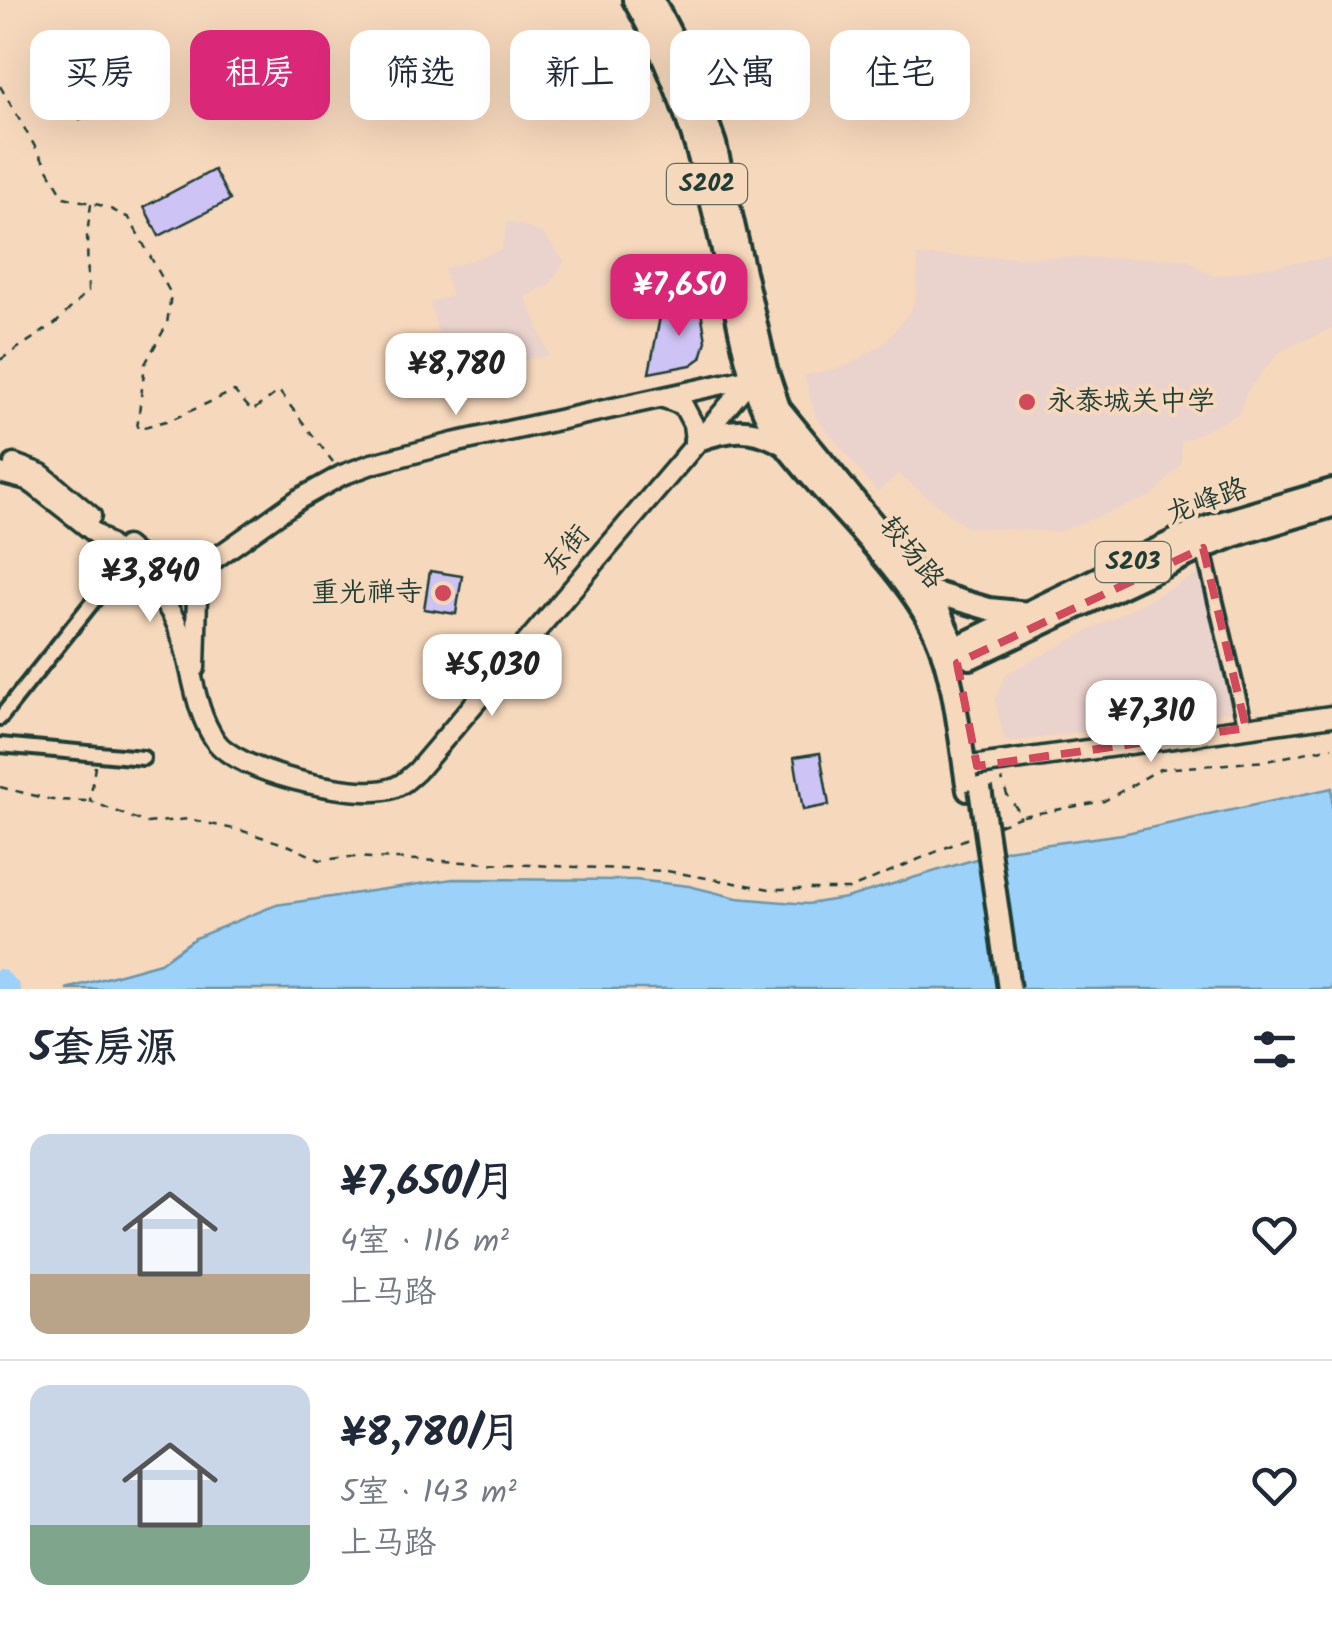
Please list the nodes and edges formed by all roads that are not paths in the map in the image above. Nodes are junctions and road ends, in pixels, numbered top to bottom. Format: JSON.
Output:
{"nodes":[{"id":1,"x":634,"y":0,"type":"edge"},
{"id":2,"x":653,"y":0,"type":"edge"},
{"id":3,"x":760,"y":376,"type":"junction"},
{"id":4,"x":663,"y":398,"type":"junction"},
{"id":5,"x":695,"y":441,"type":"junction"},
{"id":6,"x":785,"y":445,"type":"junction"},
{"id":7,"x":0,"y":461,"type":"edge"},
{"id":8,"x":0,"y":473,"type":"edge"},
{"id":9,"x":1332,"y":490,"type":"edge"},
{"id":10,"x":1332,"y":506,"type":"edge"},
{"id":11,"x":1203,"y":548,"type":"junction"},
{"id":12,"x":126,"y":560,"type":"junction"},
{"id":13,"x":206,"y":565,"type":"junction"},
{"id":14,"x":928,"y":591,"type":"junction"},
{"id":15,"x":1030,"y":613,"type":"junction"},
{"id":16,"x":950,"y":659,"type":"junction"},
{"id":17,"x":194,"y":678,"type":"junction"},
{"id":18,"x":1332,"y":716,"type":"edge"},
{"id":19,"x":0,"y":718,"type":"edge"},
{"id":20,"x":1246,"y":728,"type":"junction"},
{"id":21,"x":0,"y":745,"type":"edge"},
{"id":22,"x":142,"y":758,"type":"dead end"},
{"id":23,"x":979,"y":765,"type":"junction"},
{"id":24,"x":974,"y":789,"type":"junction"},
{"id":25,"x":996,"y":989,"type":"edge"},
{"id":26,"x":1009,"y":989,"type":"edge"}],
"edges":[{"from":1,"to":3,"type":"main road","number":"S202"},
{"from":2,"to":3,"type":"main road","number":"S202"},
{"from":3,"to":4,"type":"street"},
{"from":3,"to":5,"type":"street","name":"东街"},
{"from":3,"to":6,"type":"main road","name":"较场路","number":"S202"},
{"from":3,"to":14,"type":"main road","name":"较场路","number":"S202"},
{"from":4,"to":5,"type":"street"},
{"from":4,"to":13,"type":"street"},
{"from":5,"to":6,"type":"main road"},
{"from":5,"to":17,"type":"street","name":"东街"},
{"from":6,"to":16,"type":"main road","name":"较场路","number":"S202"},
{"from":7,"to":13,"type":"street"},
{"from":8,"to":12,"type":"street"},
{"from":9,"to":15,"type":"main road","name":"龙峰路","number":"S203"},
{"from":10,"to":11,"type":"main road","name":"龙峰路","number":"S203"},
{"from":11,"to":16,"type":"main road","name":"龙峰路","number":"S203"},
{"from":11,"to":20,"type":"street"},
{"from":12,"to":17,"type":"street"},
{"from":12,"to":19,"type":"street"},
{"from":13,"to":17,"type":"street"},
{"from":14,"to":15,"type":"main road"},
{"from":14,"to":16,"type":"main road","name":"较场路","number":"S202"},
{"from":15,"to":16,"type":"main road","name":"龙峰路","number":"S203"},
{"from":16,"to":23,"type":"main road","name":"较场路","number":"S202"},
{"from":18,"to":20,"type":"street"},
{"from":20,"to":23,"type":"street"},
{"from":21,"to":22,"type":"street"},
{"from":23,"to":24,"type":"main road","name":"较场路","number":"S202"},
{"from":24,"to":25,"type":"main road","number":"S202"},
{"from":24,"to":26,"type":"main road","number":"S202","bridge":true}]}
